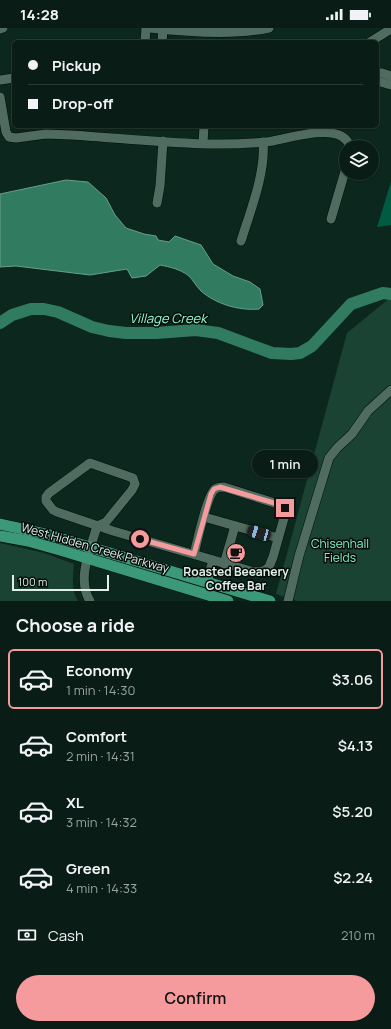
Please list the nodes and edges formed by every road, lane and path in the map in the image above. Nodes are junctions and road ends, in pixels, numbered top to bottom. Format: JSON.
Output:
{"nodes":[{"id":1,"x":0,"y":28,"type":"edge"},
{"id":2,"x":3,"y":28,"type":"edge"},
{"id":3,"x":146,"y":28,"type":"edge"},
{"id":4,"x":150,"y":28,"type":"edge"},
{"id":5,"x":269,"y":28,"type":"edge"},
{"id":6,"x":163,"y":29,"type":"junction"},
{"id":7,"x":391,"y":29,"type":"edge"},
{"id":8,"x":145,"y":40,"type":"edge"},
{"id":9,"x":162,"y":40,"type":"edge"},
{"id":10,"x":373,"y":40,"type":"edge"},
{"id":11,"x":379,"y":73,"type":"edge"},
{"id":12,"x":391,"y":76,"type":"edge"},
{"id":13,"x":12,"y":78,"type":"edge"},
{"id":14,"x":0,"y":80,"type":"edge"},
{"id":15,"x":379,"y":82,"type":"edge"},
{"id":16,"x":391,"y":85,"type":"edge"},
{"id":17,"x":0,"y":97,"type":"edge"},
{"id":18,"x":204,"y":128,"type":"edge"},
{"id":19,"x":347,"y":140,"type":"edge"},
{"id":20,"x":163,"y":141,"type":"junction"},
{"id":21,"x":263,"y":142,"type":"junction"},
{"id":22,"x":203,"y":143,"type":"junction"},
{"id":23,"x":342,"y":180,"type":"edge"},
{"id":24,"x":157,"y":203,"type":"dead end"},
{"id":25,"x":331,"y":219,"type":"dead end"},
{"id":26,"x":241,"y":241,"type":"dead end"},
{"id":27,"x":391,"y":390,"type":"edge"},
{"id":28,"x":204,"y":517,"type":"junction"},
{"id":29,"x":0,"y":524,"type":"edge"},
{"id":30,"x":97,"y":526,"type":"junction"},
{"id":31,"x":235,"y":526,"type":"junction"},
{"id":32,"x":0,"y":536,"type":"edge"},
{"id":33,"x":278,"y":538,"type":"junction"},
{"id":34,"x":91,"y":548,"type":"junction"},
{"id":35,"x":194,"y":554,"type":"junction"},
{"id":36,"x":88,"y":559,"type":"junction"},
{"id":37,"x":213,"y":560,"type":"junction"},
{"id":38,"x":224,"y":564,"type":"junction"},
{"id":39,"x":207,"y":582,"type":"junction"},
{"id":40,"x":88,"y":600,"type":"edge"},
{"id":41,"x":228,"y":601,"type":"edge"},
{"id":42,"x":270,"y":601,"type":"edge"},
{"id":43,"x":288,"y":601,"type":"edge"}],
"edges":[{"from":1,"to":2,"type":"street"},
{"from":3,"to":8,"type":"street"},
{"from":4,"to":6,"type":"street"},
{"from":5,"to":6,"type":"street"},
{"from":6,"to":9,"type":"street"},
{"from":7,"to":10,"type":"street"},
{"from":11,"to":12,"type":"street"},
{"from":13,"to":14,"type":"street"},
{"from":15,"to":16,"type":"street"},
{"from":17,"to":20,"type":"street"},
{"from":18,"to":22,"type":"street"},
{"from":19,"to":21,"type":"street"},
{"from":20,"to":22,"type":"street"},
{"from":20,"to":24,"type":"street"},
{"from":21,"to":22,"type":"street"},
{"from":21,"to":26,"type":"street"},
{"from":23,"to":25,"type":"street"},
{"from":27,"to":43,"type":"street"},
{"from":28,"to":31,"type":"street"},
{"from":28,"to":33,"type":"street"},
{"from":28,"to":35,"type":"street"},
{"from":29,"to":34,"type":"main road","name":"West Hidden Creek Parkway"},
{"from":30,"to":30,"type":"street"},
{"from":30,"to":34,"type":"street"},
{"from":30,"to":35,"type":"street"},
{"from":31,"to":33,"type":"street"},
{"from":31,"to":38,"type":"street"},
{"from":32,"to":36,"type":"main road","name":"West Hidden Creek Parkway"},
{"from":33,"to":38,"type":"street"},
{"from":34,"to":36,"type":"street"},
{"from":34,"to":39,"type":"main road","name":"West Hidden Creek Parkway"},
{"from":35,"to":37,"type":"street"},
{"from":36,"to":40,"type":"street"},
{"from":36,"to":41,"type":"main road","name":"West Hidden Creek Parkway"},
{"from":37,"to":38,"type":"street"},
{"from":37,"to":39,"type":"street"},
{"from":39,"to":42,"type":"main road","name":"West Hidden Creek Parkway"}]}
